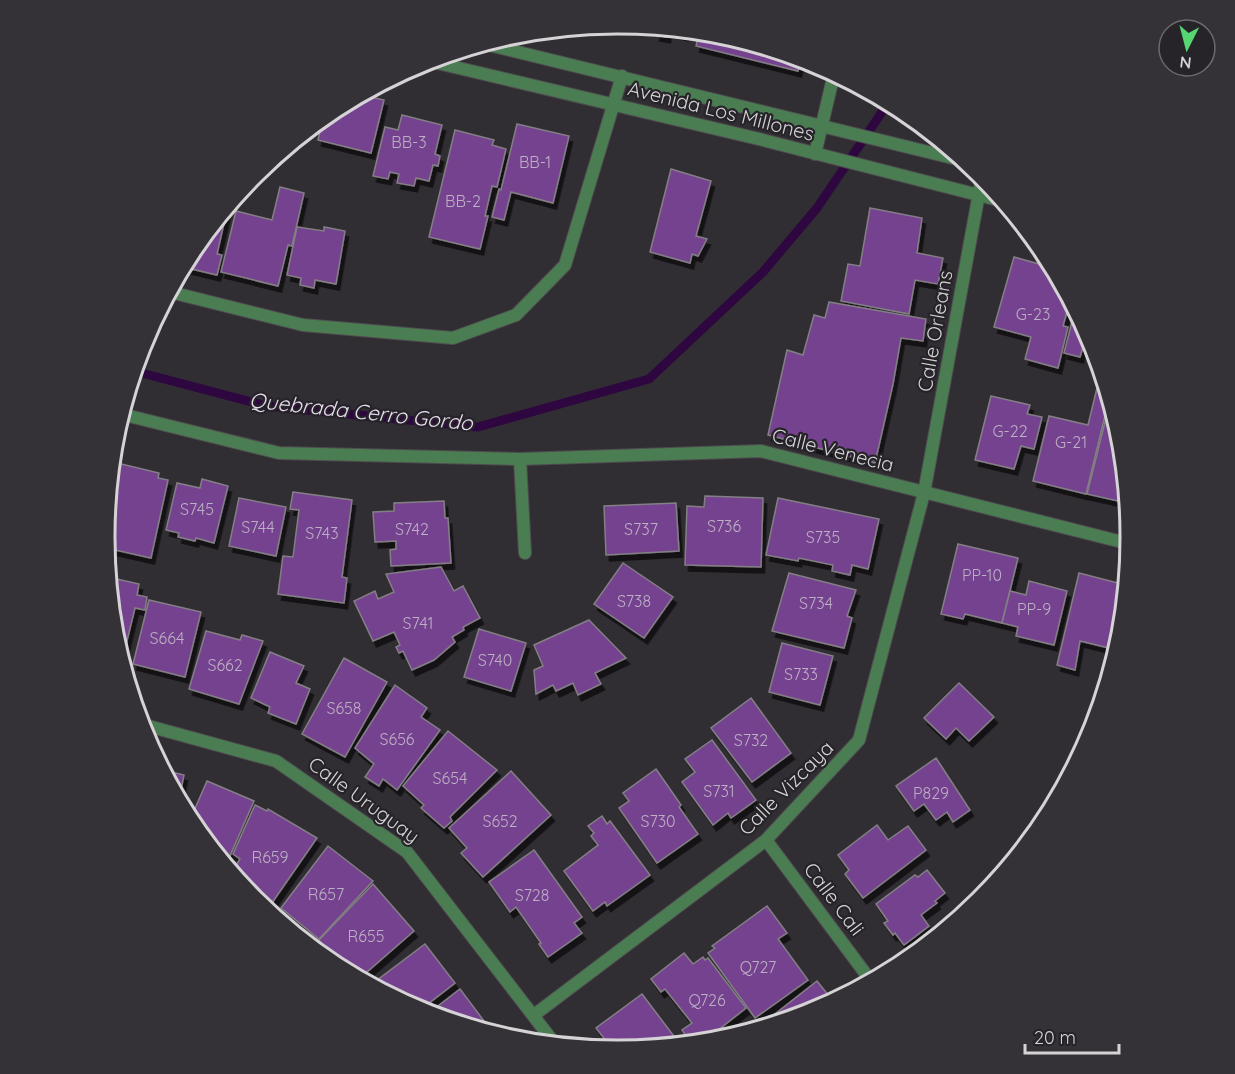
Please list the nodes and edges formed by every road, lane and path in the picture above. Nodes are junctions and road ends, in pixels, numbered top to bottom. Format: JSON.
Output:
{"nodes":[{"id":1,"x":503,"y":48,"type":"edge"},
{"id":2,"x":446,"y":65,"type":"edge"},
{"id":3,"x":622,"y":76,"type":"junction"},
{"id":4,"x":832,"y":82,"type":"edge"},
{"id":5,"x":614,"y":104,"type":"junction"},
{"id":6,"x":821,"y":125,"type":"junction"},
{"id":7,"x":815,"y":154,"type":"junction"},
{"id":8,"x":945,"y":156,"type":"edge"},
{"id":9,"x":981,"y":190,"type":"edge"},
{"id":10,"x":980,"y":195,"type":"junction"},
{"id":11,"x":987,"y":197,"type":"edge"},
{"id":12,"x":178,"y":294,"type":"edge"},
{"id":13,"x":130,"y":416,"type":"edge"},
{"id":14,"x":520,"y":459,"type":"junction"},
{"id":15,"x":924,"y":493,"type":"junction"},
{"id":16,"x":1120,"y":541,"type":"edge"},
{"id":17,"x":525,"y":553,"type":"dead end"},
{"id":18,"x":152,"y":727,"type":"edge"},
{"id":19,"x":766,"y":840,"type":"junction"},
{"id":20,"x":866,"y":974,"type":"edge"},
{"id":21,"x":534,"y":1015,"type":"junction"},
{"id":22,"x":548,"y":1034,"type":"edge"}],
"edges":[{"from":1,"to":3,"type":"street","name":"Avenida Los Millones"},
{"from":2,"to":5,"type":"street","name":"Avenida Los Millones"},
{"from":3,"to":5,"type":"street"},
{"from":3,"to":6,"type":"street","name":"Avenida Los Millones"},
{"from":4,"to":6,"type":"street"},
{"from":5,"to":7,"type":"street","name":"Avenida Los Millones"},
{"from":5,"to":12,"type":"street"},
{"from":6,"to":7,"type":"street"},
{"from":6,"to":8,"type":"street","name":"Avenida Los Millones"},
{"from":7,"to":10,"type":"street","name":"Avenida Los Millones"},
{"from":9,"to":10,"type":"street","name":"Calle Orleans"},
{"from":10,"to":11,"type":"street","name":"Avenida Los Millones"},
{"from":10,"to":15,"type":"street","name":"Calle Orleans"},
{"from":13,"to":14,"type":"street","name":"Calle Venecia"},
{"from":14,"to":15,"type":"street","name":"Calle Venecia"},
{"from":14,"to":17,"type":"street"},
{"from":15,"to":16,"type":"street","name":"Calle Venecia"},
{"from":15,"to":19,"type":"street","name":"Calle Vizcaya"},
{"from":18,"to":21,"type":"street","name":"Calle Uruguay"},
{"from":19,"to":20,"type":"street","name":"Calle Cali"},
{"from":19,"to":21,"type":"street","name":"Calle Vizcaya"},
{"from":21,"to":22,"type":"street","name":"Calle Uruguay"}]}
